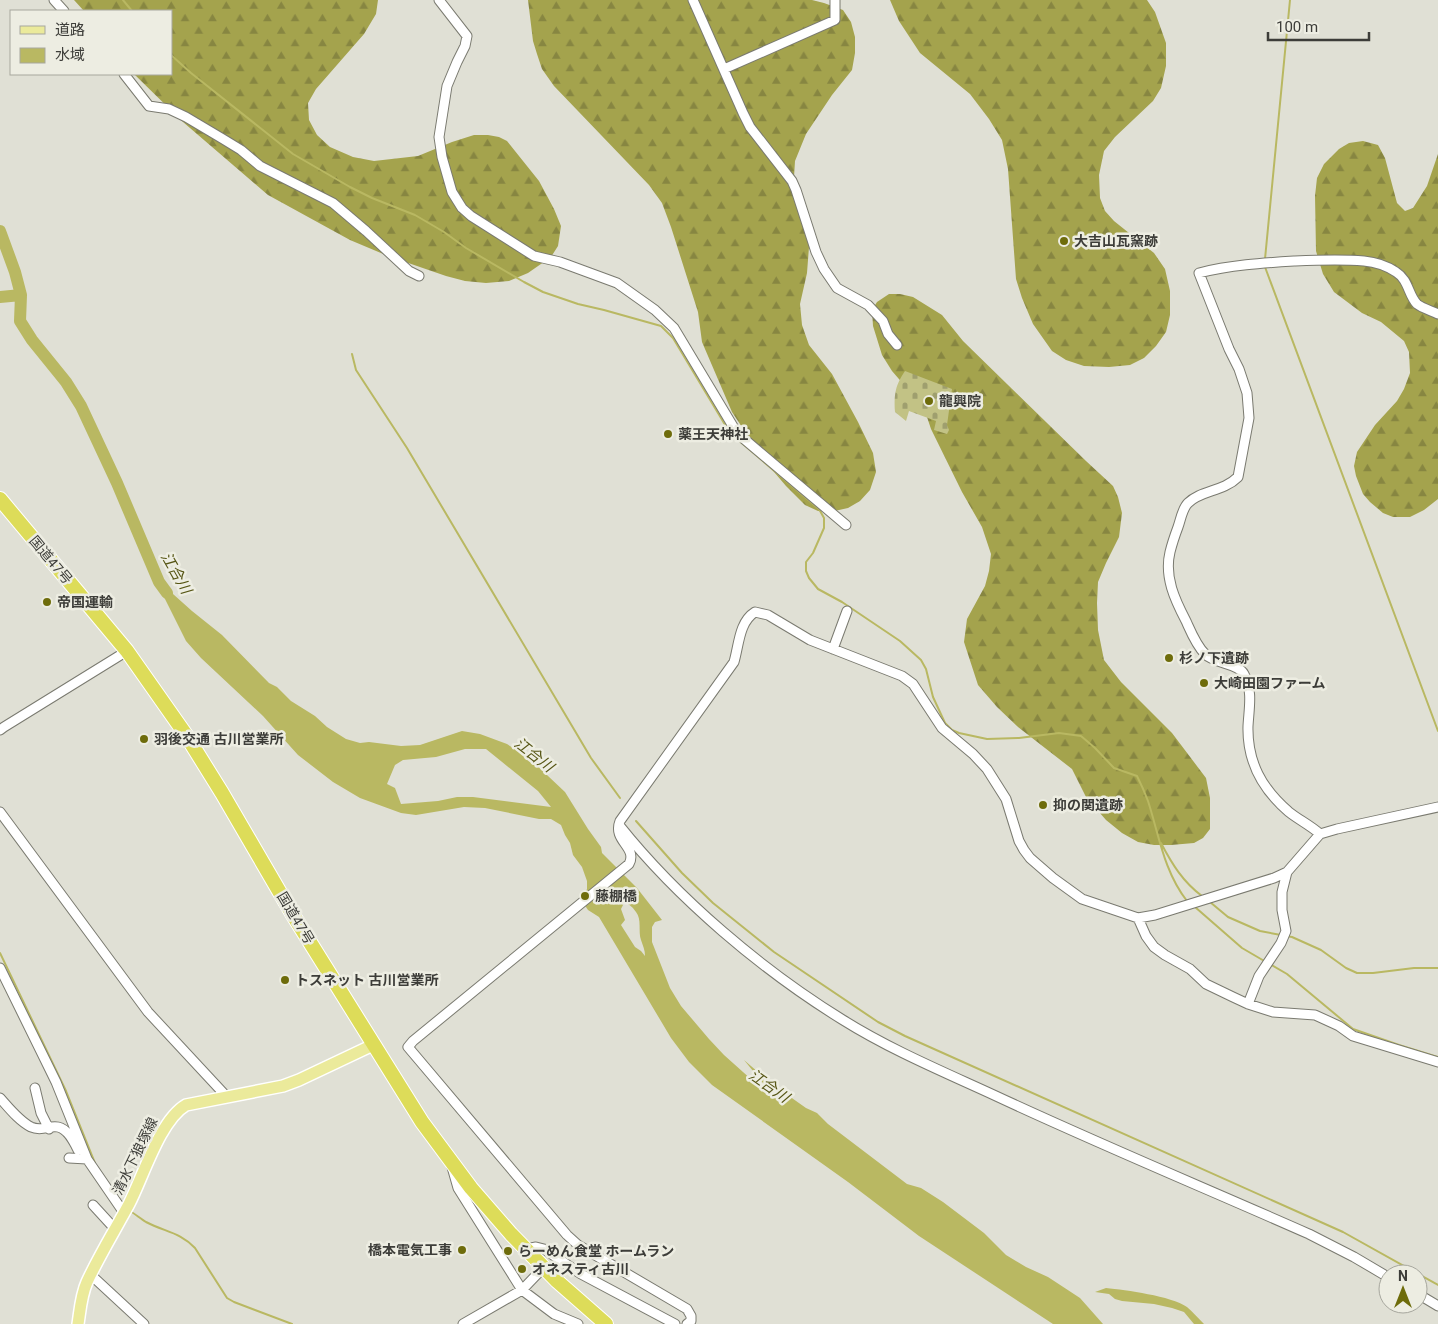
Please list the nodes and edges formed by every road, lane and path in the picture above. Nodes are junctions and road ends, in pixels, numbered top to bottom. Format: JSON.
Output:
{"nodes":[{"id":1,"x":54,"y":0,"type":"edge"},
{"id":2,"x":439,"y":0,"type":"edge"},
{"id":3,"x":693,"y":0,"type":"edge"},
{"id":4,"x":835,"y":0,"type":"edge"},
{"id":5,"x":63,"y":10,"type":"edge"},
{"id":6,"x":724,"y":69,"type":"junction"},
{"id":7,"x":125,"y":75,"type":"edge"},
{"id":8,"x":419,"y":276,"type":"dead end"},
{"id":9,"x":1438,"y":314,"type":"edge"},
{"id":10,"x":897,"y":345,"type":"dead end"},
{"id":11,"x":0,"y":499,"type":"edge"},
{"id":12,"x":846,"y":525,"type":"dead end"},
{"id":13,"x":847,"y":611,"type":"dead end"},
{"id":14,"x":833,"y":648,"type":"junction"},
{"id":15,"x":127,"y":651,"type":"junction"},
{"id":16,"x":0,"y":730,"type":"edge"},
{"id":17,"x":1438,"y":807,"type":"edge"},
{"id":18,"x":0,"y":812,"type":"edge"},
{"id":19,"x":619,"y":825,"type":"junction"},
{"id":20,"x":1320,"y":834,"type":"junction"},
{"id":21,"x":1286,"y":872,"type":"junction"},
{"id":22,"x":1138,"y":918,"type":"junction"},
{"id":23,"x":0,"y":968,"type":"edge"},
{"id":24,"x":1248,"y":1004,"type":"junction"},
{"id":25,"x":373,"y":1044,"type":"junction"},
{"id":26,"x":1438,"y":1062,"type":"edge"},
{"id":27,"x":35,"y":1088,"type":"dead end"},
{"id":28,"x":226,"y":1097,"type":"junction"},
{"id":29,"x":0,"y":1098,"type":"edge"},
{"id":30,"x":49,"y":1128,"type":"junction"},
{"id":31,"x":69,"y":1158,"type":"dead end"},
{"id":32,"x":87,"y":1159,"type":"junction"},
{"id":33,"x":450,"y":1160,"type":"junction"},
{"id":34,"x":93,"y":1205,"type":"dead end"},
{"id":35,"x":126,"y":1209,"type":"junction"},
{"id":36,"x":115,"y":1229,"type":"junction"},
{"id":37,"x":526,"y":1249,"type":"junction"},
{"id":38,"x":544,"y":1267,"type":"junction"},
{"id":39,"x":1378,"y":1271,"type":"edge"},
{"id":40,"x":91,"y":1275,"type":"junction"},
{"id":41,"x":522,"y":1290,"type":"junction"},
{"id":42,"x":78,"y":1324,"type":"edge"},
{"id":43,"x":144,"y":1324,"type":"edge"},
{"id":44,"x":463,"y":1324,"type":"edge"},
{"id":45,"x":578,"y":1324,"type":"edge"},
{"id":46,"x":606,"y":1324,"type":"edge"},
{"id":47,"x":675,"y":1324,"type":"edge"},
{"id":48,"x":687,"y":1324,"type":"edge"}],
"edges":[{"from":1,"to":5,"type":"street"},
{"from":2,"to":12,"type":"street"},
{"from":3,"to":6,"type":"street"},
{"from":4,"to":6,"type":"street"},
{"from":6,"to":10,"type":"street"},
{"from":7,"to":8,"type":"street"},
{"from":9,"to":20,"type":"street"},
{"from":11,"to":15,"type":"highway","name":"国道47号"},
{"from":13,"to":14,"type":"street"},
{"from":14,"to":19,"type":"street"},
{"from":14,"to":22,"type":"street"},
{"from":15,"to":16,"type":"street"},
{"from":15,"to":25,"type":"highway","name":"国道47号"},
{"from":17,"to":20,"type":"street"},
{"from":18,"to":28,"type":"street"},
{"from":19,"to":39,"type":"street"},
{"from":19,"to":48,"type":"street"},
{"from":20,"to":21,"type":"street"},
{"from":21,"to":22,"type":"street"},
{"from":21,"to":24,"type":"street"},
{"from":22,"to":24,"type":"street"},
{"from":23,"to":32,"type":"street"},
{"from":24,"to":26,"type":"street"},
{"from":25,"to":28,"type":"main road","name":"清水下狼塚線"},
{"from":25,"to":33,"type":"highway","name":"国道47号"},
{"from":27,"to":30,"type":"street"},
{"from":28,"to":35,"type":"main road","name":"清水下狼塚線"},
{"from":29,"to":30,"type":"street"},
{"from":30,"to":32,"type":"street"},
{"from":31,"to":32,"type":"street"},
{"from":32,"to":35,"type":"street"},
{"from":33,"to":37,"type":"highway","name":"国道47号"},
{"from":33,"to":41,"type":"street"},
{"from":34,"to":36,"type":"street"},
{"from":35,"to":36,"type":"main road","name":"清水下狼塚線"},
{"from":36,"to":40,"type":"main road","name":"清水下狼塚線"},
{"from":37,"to":38,"type":"highway","name":"国道47号"},
{"from":37,"to":47,"type":"street"},
{"from":38,"to":41,"type":"street"},
{"from":38,"to":46,"type":"highway","name":"国道47号"},
{"from":40,"to":42,"type":"main road","name":"清水下狼塚線"},
{"from":40,"to":43,"type":"street"},
{"from":41,"to":44,"type":"street"},
{"from":41,"to":45,"type":"street"}]}
